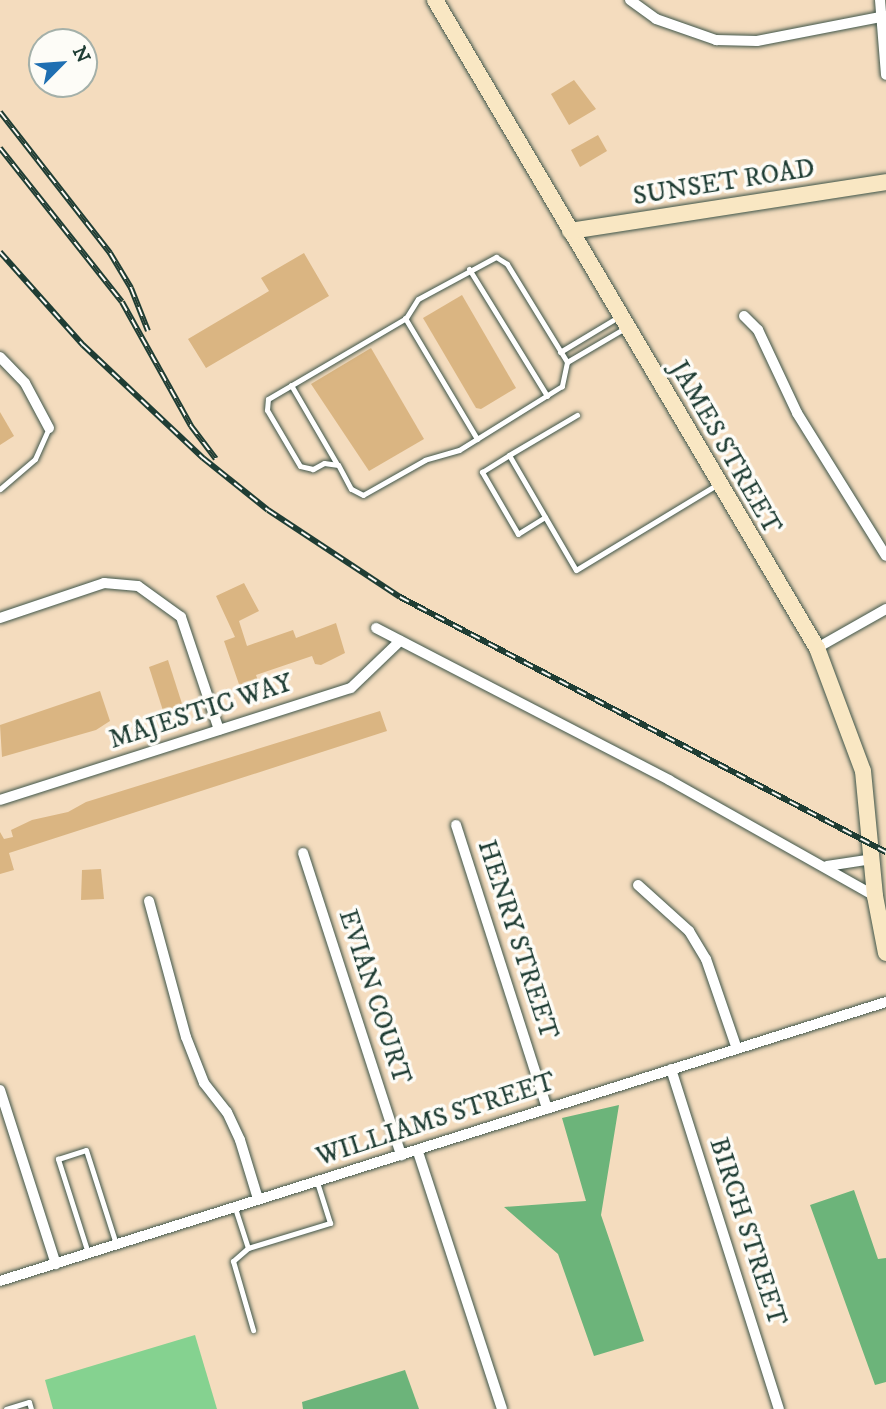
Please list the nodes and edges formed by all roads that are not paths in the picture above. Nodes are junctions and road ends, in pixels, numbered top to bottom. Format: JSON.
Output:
{"nodes":[{"id":1,"x":435,"y":0,"type":"edge"},
{"id":2,"x":630,"y":0,"type":"edge"},
{"id":3,"x":880,"y":0,"type":"edge"},
{"id":4,"x":884,"y":16,"type":"edge"},
{"id":5,"x":886,"y":75,"type":"edge"},
{"id":6,"x":886,"y":182,"type":"edge"},
{"id":7,"x":570,"y":231,"type":"junction"},
{"id":8,"x":469,"y":269,"type":"junction"},
{"id":9,"x":744,"y":316,"type":"dead end"},
{"id":10,"x":405,"y":318,"type":"junction"},
{"id":11,"x":623,"y":322,"type":"junction"},
{"id":12,"x":560,"y":352,"type":"junction"},
{"id":13,"x":0,"y":357,"type":"edge"},
{"id":14,"x":567,"y":362,"type":"junction"},
{"id":15,"x":291,"y":385,"type":"junction"},
{"id":16,"x":547,"y":396,"type":"junction"},
{"id":17,"x":577,"y":415,"type":"dead end"},
{"id":18,"x":49,"y":428,"type":"joint"},
{"id":19,"x":477,"y":439,"type":"junction"},
{"id":20,"x":509,"y":455,"type":"junction"},
{"id":21,"x":338,"y":464,"type":"junction"},
{"id":22,"x":718,"y":484,"type":"junction"},
{"id":23,"x":0,"y":489,"type":"edge"},
{"id":24,"x":545,"y":517,"type":"junction"},
{"id":25,"x":886,"y":556,"type":"edge"},
{"id":26,"x":886,"y":609,"type":"edge"},
{"id":27,"x":0,"y":618,"type":"edge"},
{"id":28,"x":376,"y":628,"type":"dead end"},
{"id":29,"x":400,"y":641,"type":"junction"},
{"id":30,"x":817,"y":648,"type":"junction"},
{"id":31,"x":219,"y":730,"type":"junction"},
{"id":32,"x":0,"y":800,"type":"edge"},
{"id":33,"x":456,"y":825,"type":"dead end"},
{"id":34,"x":303,"y":853,"type":"dead end"},
{"id":35,"x":873,"y":859,"type":"junction"},
{"id":36,"x":827,"y":866,"type":"junction"},
{"id":37,"x":638,"y":885,"type":"dead end"},
{"id":38,"x":875,"y":895,"type":"junction"},
{"id":39,"x":149,"y":901,"type":"dead end"},
{"id":40,"x":886,"y":953,"type":"edge"},
{"id":41,"x":886,"y":1002,"type":"edge"},
{"id":42,"x":737,"y":1049,"type":"junction"},
{"id":43,"x":671,"y":1069,"type":"junction"},
{"id":44,"x":0,"y":1090,"type":"edge"},
{"id":45,"x":548,"y":1109,"type":"junction"},
{"id":46,"x":418,"y":1152,"type":"junction"},
{"id":47,"x":401,"y":1155,"type":"junction"},
{"id":48,"x":317,"y":1182,"type":"junction"},
{"id":49,"x":258,"y":1199,"type":"junction"},
{"id":50,"x":234,"y":1205,"type":"junction"},
{"id":51,"x":116,"y":1244,"type":"junction"},
{"id":52,"x":248,"y":1248,"type":"junction"},
{"id":53,"x":88,"y":1253,"type":"junction"},
{"id":54,"x":56,"y":1264,"type":"junction"},
{"id":55,"x":0,"y":1281,"type":"edge"},
{"id":56,"x":253,"y":1330,"type":"dead end"},
{"id":57,"x":6,"y":1409,"type":"edge"},
{"id":58,"x":31,"y":1409,"type":"edge"},
{"id":59,"x":502,"y":1409,"type":"edge"},
{"id":60,"x":779,"y":1409,"type":"edge"}],
"edges":[{"from":1,"to":7,"type":"street","name":"JAMES STREET"},
{"from":2,"to":4,"type":"street"},
{"from":3,"to":4,"type":"street"},
{"from":4,"to":5,"type":"street"},
{"from":6,"to":7,"type":"street","name":"SUNSET ROAD"},
{"from":7,"to":11,"type":"street","name":"JAMES STREET"},
{"from":8,"to":10,"type":"lane"},
{"from":8,"to":12,"type":"lane"},
{"from":8,"to":16,"type":"lane"},
{"from":9,"to":25,"type":"street"},
{"from":10,"to":15,"type":"lane"},
{"from":10,"to":19,"type":"lane"},
{"from":11,"to":12,"type":"lane"},
{"from":11,"to":14,"type":"lane"},
{"from":11,"to":22,"type":"street","name":"JAMES STREET"},
{"from":12,"to":14,"type":"lane"},
{"from":13,"to":18,"type":"street"},
{"from":14,"to":16,"type":"lane"},
{"from":15,"to":21,"type":"lane"},
{"from":15,"to":21,"type":"lane"},
{"from":16,"to":19,"type":"lane"},
{"from":17,"to":20,"type":"lane"},
{"from":18,"to":23,"type":"lane"},
{"from":19,"to":21,"type":"lane"},
{"from":20,"to":24,"type":"lane"},
{"from":20,"to":24,"type":"lane"},
{"from":22,"to":24,"type":"lane"},
{"from":22,"to":30,"type":"street","name":"JAMES STREET"},
{"from":26,"to":30,"type":"street"},
{"from":27,"to":31,"type":"street"},
{"from":28,"to":29,"type":"street"},
{"from":29,"to":31,"type":"street","name":"MAJESTIC WAY"},
{"from":29,"to":36,"type":"street"},
{"from":30,"to":35,"type":"street","name":"JAMES STREET"},
{"from":31,"to":32,"type":"street","name":"MAJESTIC WAY"},
{"from":33,"to":45,"type":"street","name":"HENRY STREET"},
{"from":34,"to":47,"type":"street","name":"EVIAN COURT"},
{"from":35,"to":36,"type":"street"},
{"from":35,"to":38,"type":"street","name":"JAMES STREET"},
{"from":36,"to":38,"type":"street"},
{"from":37,"to":42,"type":"street"},
{"from":38,"to":40,"type":"street","name":"JAMES STREET"},
{"from":39,"to":49,"type":"street"},
{"from":41,"to":42,"type":"street","name":"WILLIAMS STREET"},
{"from":42,"to":43,"type":"street","name":"WILLIAMS STREET"},
{"from":43,"to":45,"type":"street","name":"WILLIAMS STREET"},
{"from":43,"to":60,"type":"street","name":"BIRCH STREET"},
{"from":44,"to":54,"type":"street"},
{"from":45,"to":46,"type":"street","name":"WILLIAMS STREET"},
{"from":46,"to":47,"type":"street","name":"WILLIAMS STREET"},
{"from":46,"to":59,"type":"street"},
{"from":47,"to":48,"type":"street","name":"WILLIAMS STREET"},
{"from":48,"to":49,"type":"street","name":"WILLIAMS STREET"},
{"from":48,"to":52,"type":"lane"},
{"from":49,"to":50,"type":"street","name":"WILLIAMS STREET"},
{"from":50,"to":51,"type":"street","name":"WILLIAMS STREET"},
{"from":50,"to":52,"type":"lane"},
{"from":51,"to":53,"type":"street","name":"WILLIAMS STREET"},
{"from":51,"to":53,"type":"lane"},
{"from":52,"to":56,"type":"lane"},
{"from":53,"to":54,"type":"street","name":"WILLIAMS STREET"},
{"from":54,"to":55,"type":"street","name":"WILLIAMS STREET"},
{"from":57,"to":58,"type":"lane"}]}
